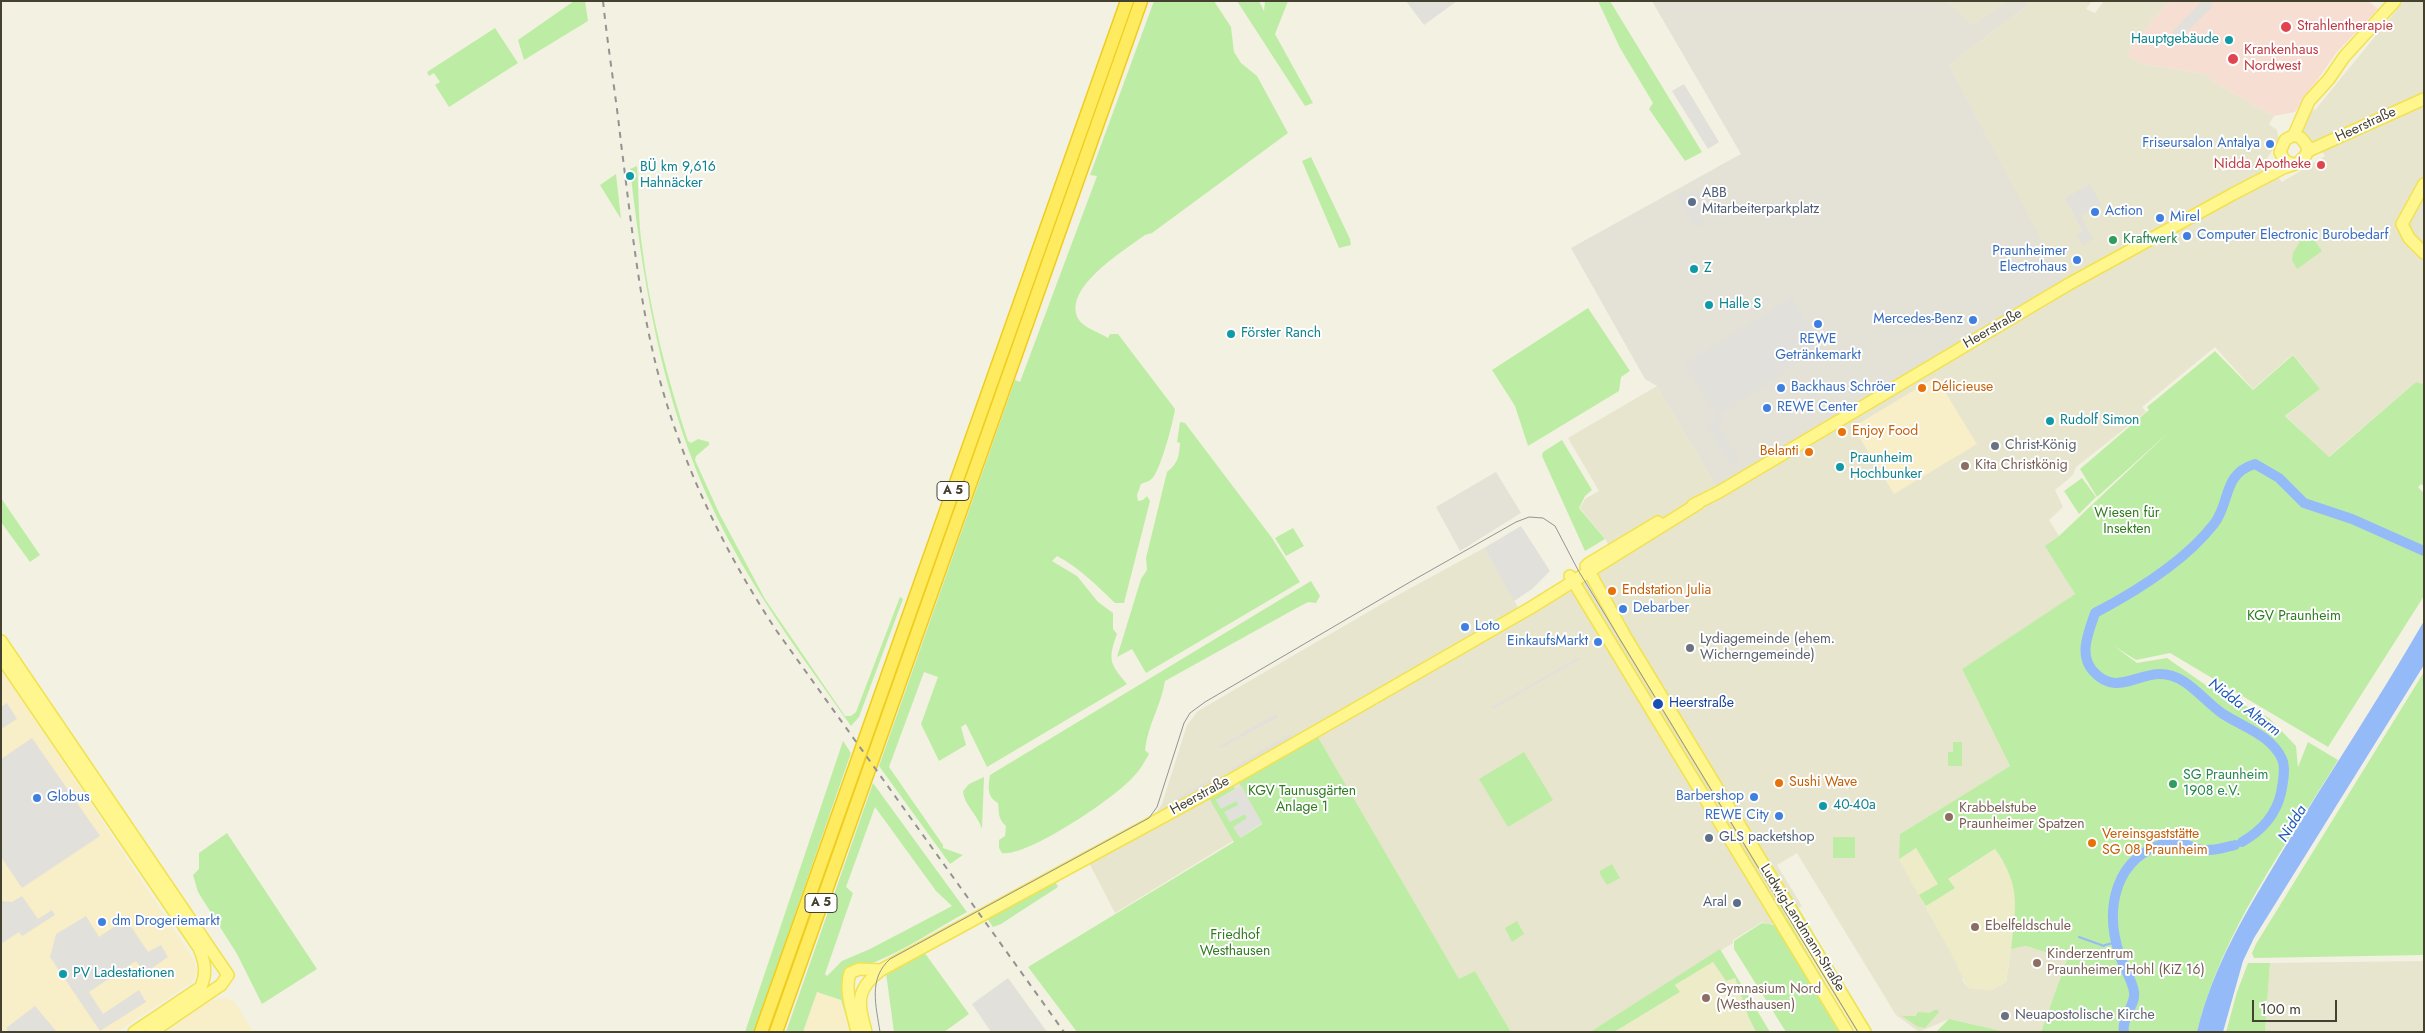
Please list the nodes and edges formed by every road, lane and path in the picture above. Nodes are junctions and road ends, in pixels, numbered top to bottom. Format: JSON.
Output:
{"nodes":[{"id":1,"x":1127,"y":1,"type":"edge"},
{"id":2,"x":1140,"y":1,"type":"edge"},
{"id":3,"x":2395,"y":1,"type":"edge"},
{"id":4,"x":2424,"y":99,"type":"edge"},
{"id":5,"x":2294,"y":135,"type":"junction"},
{"id":6,"x":2308,"y":151,"type":"junction"},
{"id":7,"x":2281,"y":157,"type":"junction"},
{"id":8,"x":2292,"y":164,"type":"junction"},
{"id":9,"x":2262,"y":179,"type":"junction"},
{"id":10,"x":2424,"y":184,"type":"edge"},
{"id":11,"x":2424,"y":253,"type":"edge"},
{"id":12,"x":1587,"y":568,"type":"junction"},
{"id":13,"x":1572,"y":578,"type":"junction"},
{"id":14,"x":1,"y":641,"type":"edge"},
{"id":15,"x":1,"y":657,"type":"edge"},
{"id":16,"x":881,"y":970,"type":"junction"},
{"id":17,"x":134,"y":1032,"type":"edge"},
{"id":18,"x":152,"y":1032,"type":"edge"},
{"id":19,"x":761,"y":1032,"type":"edge"},
{"id":20,"x":776,"y":1032,"type":"edge"},
{"id":21,"x":857,"y":1032,"type":"edge"},
{"id":22,"x":866,"y":1032,"type":"edge"},
{"id":23,"x":1847,"y":1032,"type":"edge"},
{"id":24,"x":1866,"y":1032,"type":"edge"}],
"edges":[{"from":1,"to":19,"type":"highway","number":"A 5"},
{"from":2,"to":20,"type":"highway","number":"A 5"},
{"from":3,"to":5,"type":"main road"},
{"from":4,"to":6,"type":"main road","name":"Heerstraße"},
{"from":5,"to":6,"type":"main road"},
{"from":5,"to":7,"type":"main road"},
{"from":6,"to":8,"type":"main road"},
{"from":7,"to":8,"type":"main road"},
{"from":7,"to":9,"type":"main road"},
{"from":8,"to":9,"type":"main road","name":"Heerstraße"},
{"from":9,"to":12,"type":"main road","name":"Heerstraße"},
{"from":10,"to":11,"type":"main road"},
{"from":12,"to":13,"type":"main road","name":"Heerstraße"},
{"from":12,"to":24,"type":"main road","name":"Ludwig-Landmann-Straße"},
{"from":13,"to":16,"type":"main road","name":"Heerstraße"},
{"from":13,"to":23,"type":"main road","name":"Ludwig-Landmann-Straße"},
{"from":14,"to":18,"type":"main road"},
{"from":15,"to":17,"type":"main road"},
{"from":16,"to":21,"type":"main road"},
{"from":16,"to":22,"type":"main road"}]}
